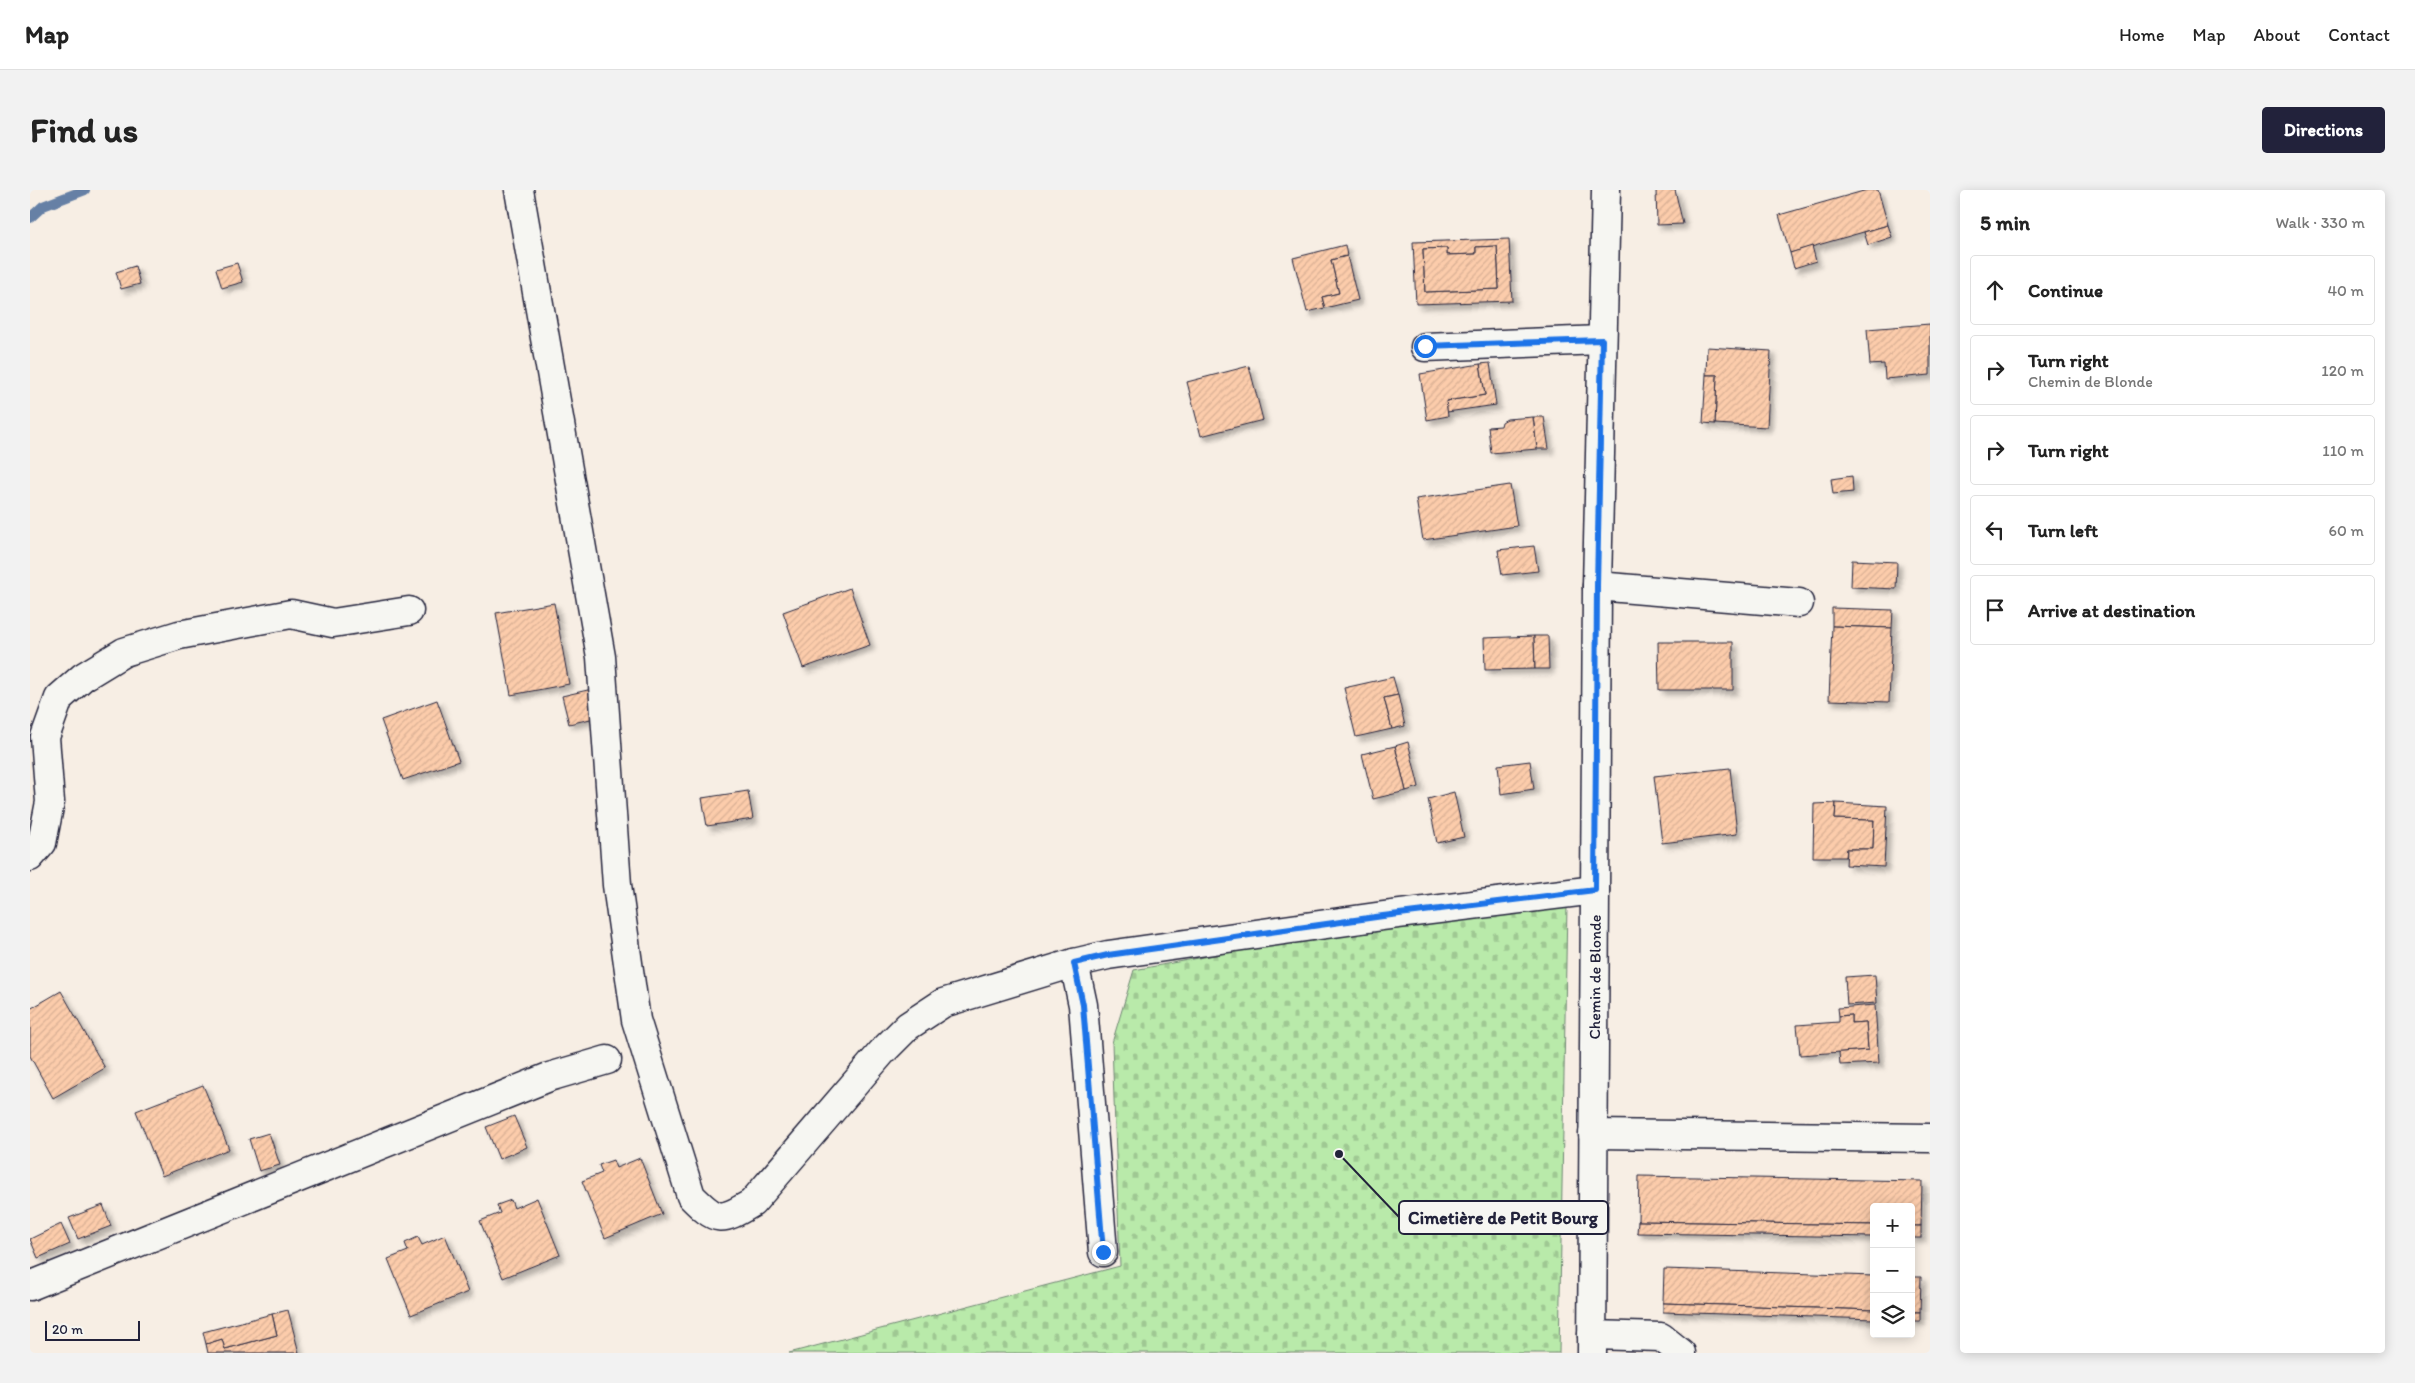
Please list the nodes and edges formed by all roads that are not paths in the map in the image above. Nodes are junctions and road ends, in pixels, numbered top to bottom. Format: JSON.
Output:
{"nodes":[{"id":1,"x":519,"y":190,"type":"edge"},
{"id":2,"x":1606,"y":190,"type":"edge"},
{"id":3,"x":1602,"y":340,"type":"junction"},
{"id":4,"x":1425,"y":346,"type":"dead end"},
{"id":5,"x":1597,"y":586,"type":"junction"},
{"id":6,"x":1799,"y":603,"type":"dead end"},
{"id":7,"x":409,"y":611,"type":"dead end"},
{"id":8,"x":30,"y":857,"type":"edge"},
{"id":9,"x":1595,"y":890,"type":"junction"},
{"id":10,"x":1074,"y":963,"type":"junction"},
{"id":11,"x":607,"y":1060,"type":"dead end"},
{"id":12,"x":1593,"y":1134,"type":"junction"},
{"id":13,"x":1930,"y":1138,"type":"edge"},
{"id":14,"x":1103,"y":1252,"type":"dead end"},
{"id":15,"x":30,"y":1286,"type":"edge"},
{"id":16,"x":1592,"y":1344,"type":"edge"},
{"id":17,"x":1682,"y":1353,"type":"edge"}],
"edges":[{"from":1,"to":10,"type":"street"},
{"from":2,"to":3,"type":"street","name":"Chemin de Blonde"},
{"from":3,"to":4,"type":"street"},
{"from":3,"to":5,"type":"street","name":"Chemin de Blonde"},
{"from":5,"to":6,"type":"street"},
{"from":5,"to":9,"type":"street","name":"Chemin de Blonde"},
{"from":7,"to":8,"type":"street"},
{"from":9,"to":10,"type":"street"},
{"from":9,"to":12,"type":"street","name":"Chemin de Blonde"},
{"from":10,"to":14,"type":"street"},
{"from":11,"to":15,"type":"street"},
{"from":12,"to":13,"type":"street"},
{"from":12,"to":16,"type":"street","name":"Chemin de Blonde"},
{"from":16,"to":17,"type":"street"}]}
